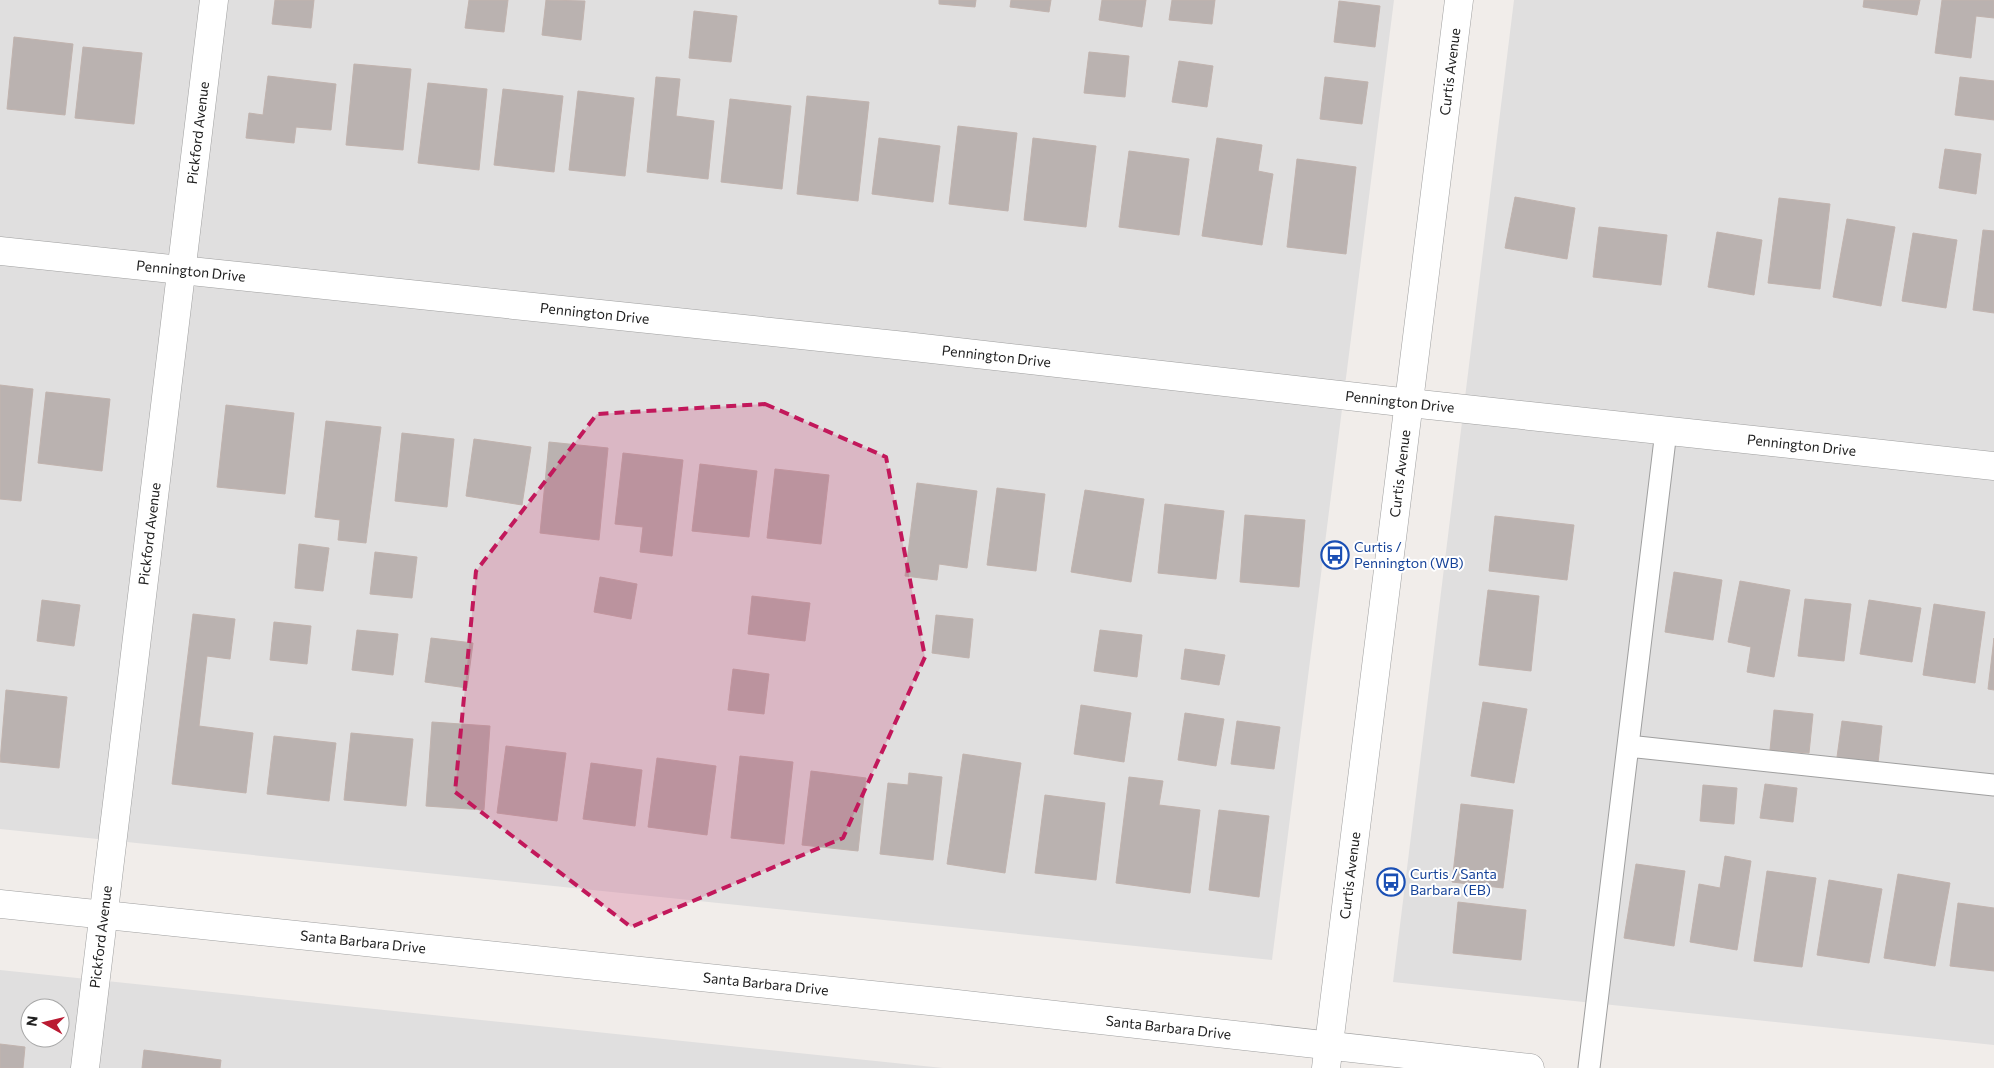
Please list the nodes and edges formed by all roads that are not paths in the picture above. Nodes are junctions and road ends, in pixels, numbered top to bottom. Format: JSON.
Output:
{"nodes":[{"id":1,"x":214,"y":0,"type":"edge"},
{"id":2,"x":1460,"y":0,"type":"edge"},
{"id":3,"x":0,"y":251,"type":"edge"},
{"id":4,"x":181,"y":270,"type":"junction"},
{"id":5,"x":1410,"y":404,"type":"junction"},
{"id":6,"x":1666,"y":431,"type":"junction"},
{"id":7,"x":1994,"y":466,"type":"edge"},
{"id":8,"x":1628,"y":746,"type":"junction"},
{"id":9,"x":1994,"y":785,"type":"edge"},
{"id":10,"x":0,"y":904,"type":"edge"},
{"id":11,"x":104,"y":915,"type":"junction"},
{"id":12,"x":1328,"y":1057,"type":"edge"},
{"id":13,"x":85,"y":1068,"type":"edge"},
{"id":14,"x":1530,"y":1068,"type":"edge"},
{"id":15,"x":1589,"y":1068,"type":"edge"}],
"edges":[{"from":1,"to":4,"type":"street","name":"Pickford Avenue"},
{"from":2,"to":5,"type":"street","name":"Curtis Avenue"},
{"from":3,"to":4,"type":"street","name":"Pennington Drive"},
{"from":4,"to":5,"type":"street","name":"Pennington Drive"},
{"from":4,"to":11,"type":"street","name":"Pickford Avenue"},
{"from":5,"to":6,"type":"street","name":"Pennington Drive"},
{"from":5,"to":12,"type":"street","name":"Curtis Avenue"},
{"from":6,"to":7,"type":"street","name":"Pennington Drive"},
{"from":6,"to":8,"type":"lane"},
{"from":8,"to":9,"type":"lane"},
{"from":8,"to":15,"type":"lane"},
{"from":10,"to":11,"type":"street","name":"Santa Barbara Drive"},
{"from":11,"to":12,"type":"street","name":"Santa Barbara Drive"},
{"from":11,"to":13,"type":"street","name":"Pickford Avenue"},
{"from":12,"to":14,"type":"street","name":"Santa Barbara Drive"}]}
